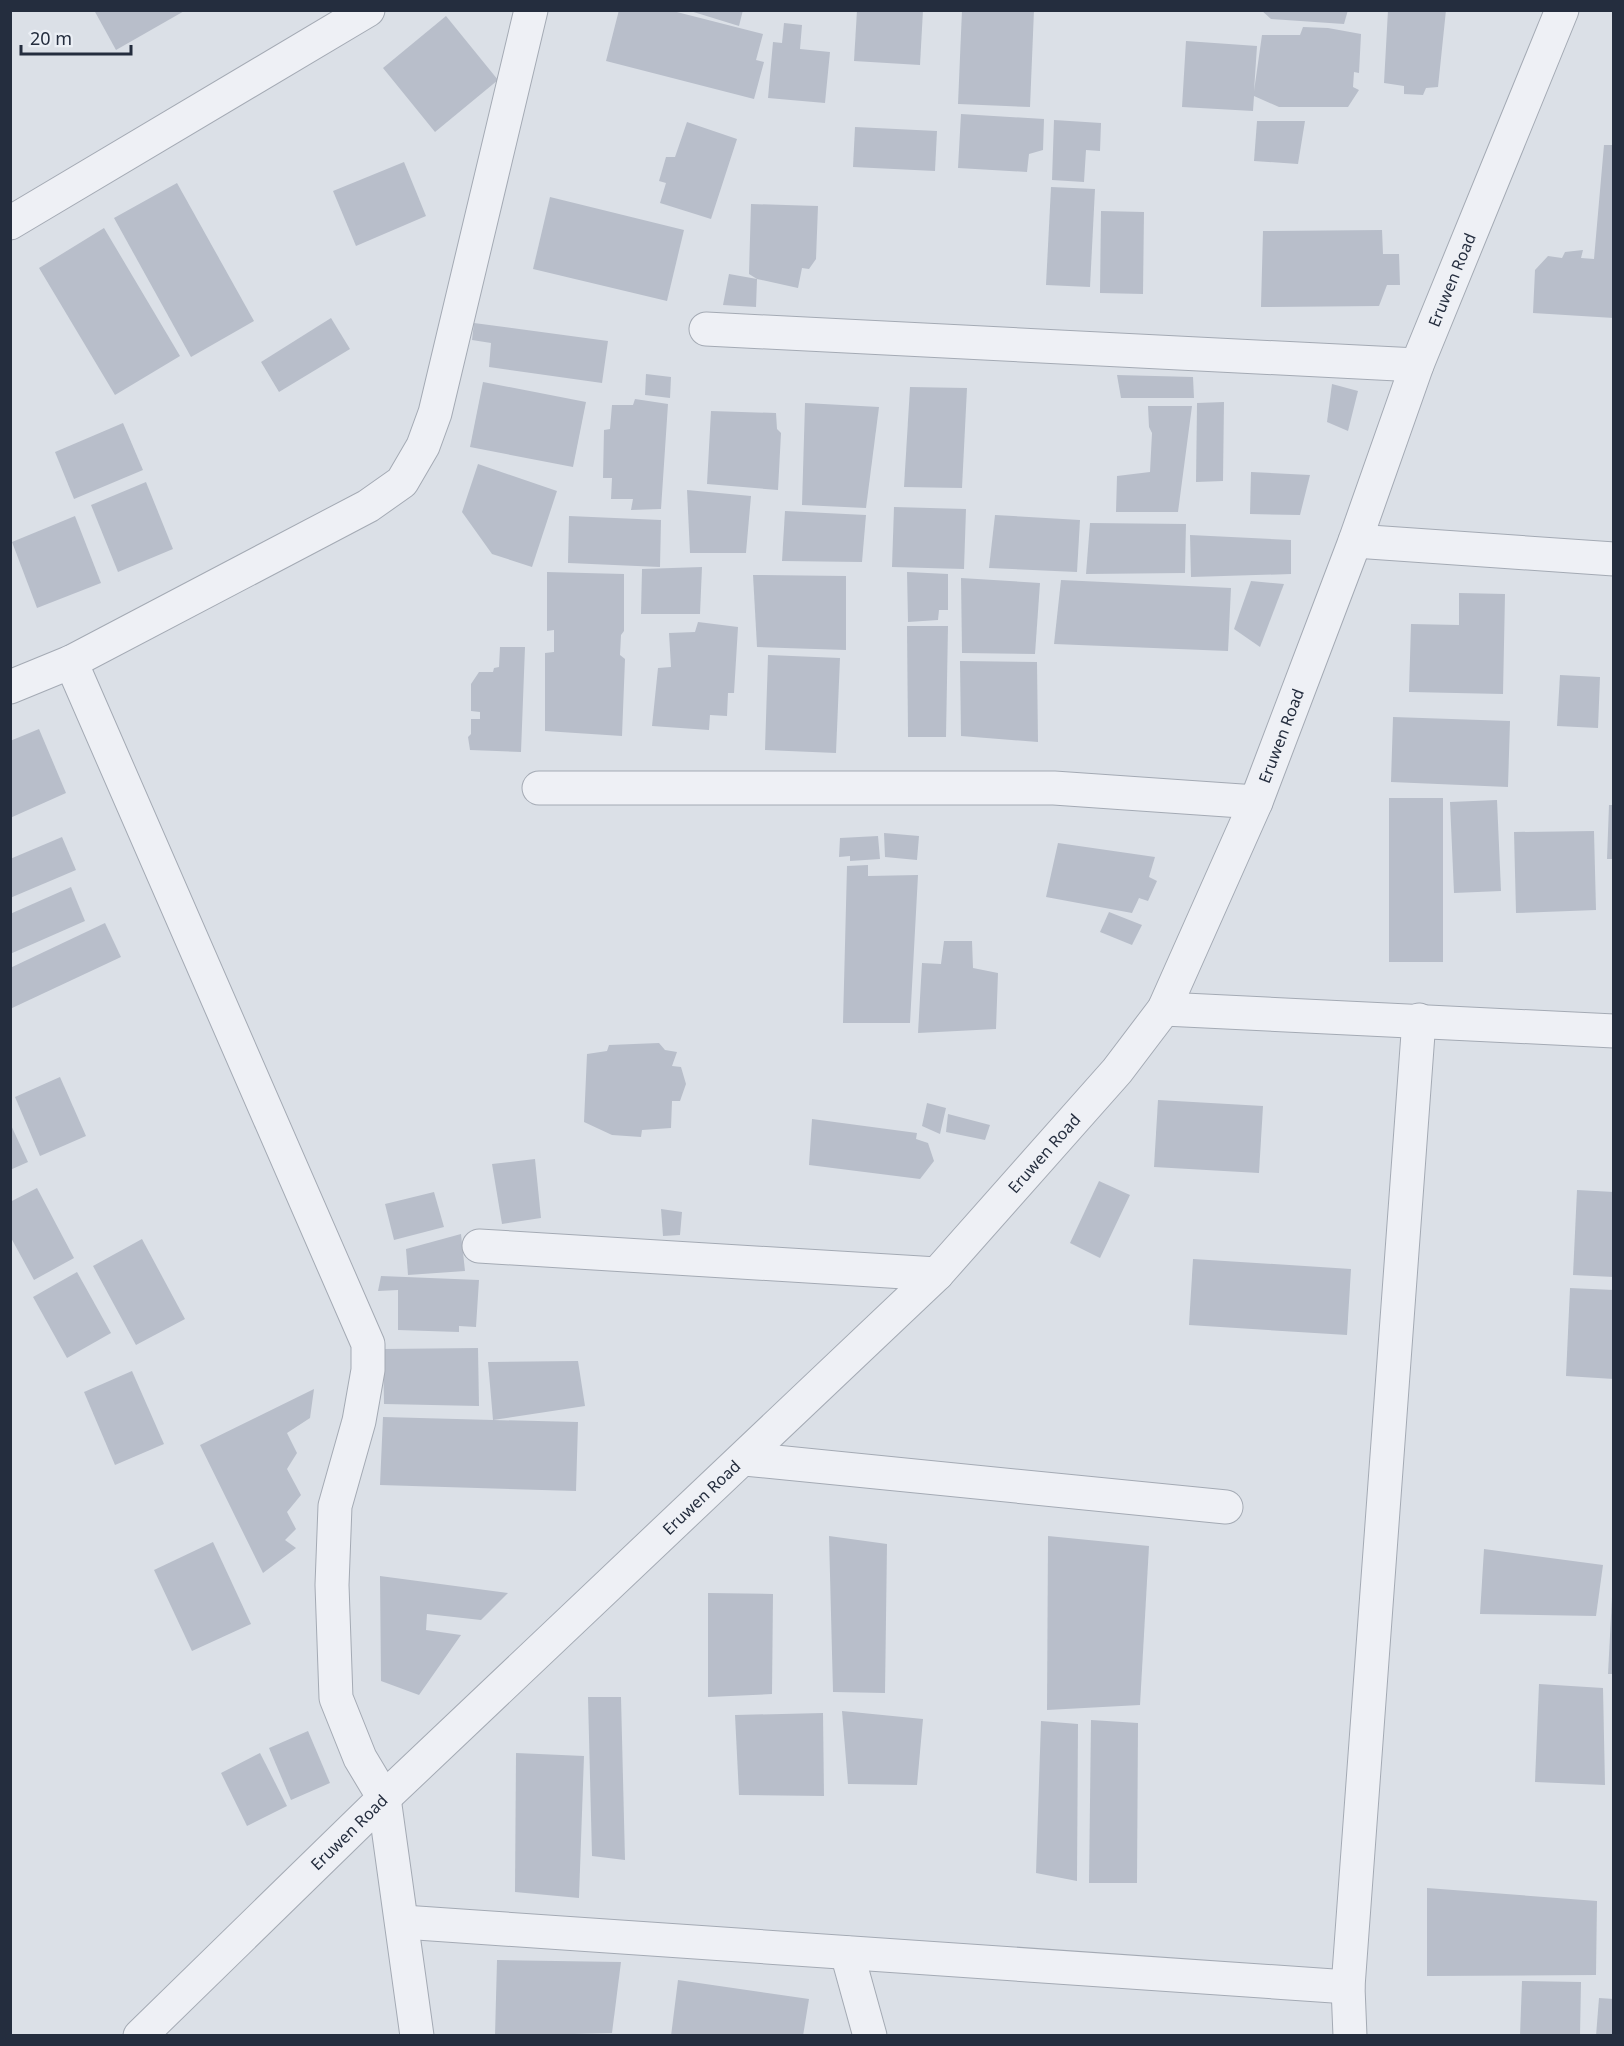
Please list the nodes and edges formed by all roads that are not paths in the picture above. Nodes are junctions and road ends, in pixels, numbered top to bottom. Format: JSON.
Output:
{"nodes":[{"id":1,"x":368,"y":10,"type":"edge"},
{"id":2,"x":531,"y":10,"type":"edge"},
{"id":3,"x":1562,"y":10,"type":"edge"},
{"id":4,"x":10,"y":223,"type":"edge"},
{"id":5,"x":706,"y":330,"type":"dead end"},
{"id":6,"x":1417,"y":365,"type":"junction"},
{"id":7,"x":1354,"y":541,"type":"junction"},
{"id":8,"x":1614,"y":559,"type":"edge"},
{"id":9,"x":71,"y":662,"type":"junction"},
{"id":10,"x":10,"y":687,"type":"edge"},
{"id":11,"x":539,"y":788,"type":"dead end"},
{"id":12,"x":1256,"y":802,"type":"junction"},
{"id":13,"x":1164,"y":1009,"type":"junction"},
{"id":14,"x":1419,"y":1020,"type":"junction"},
{"id":15,"x":1614,"y":1031,"type":"edge"},
{"id":16,"x":479,"y":1246,"type":"dead end"},
{"id":17,"x":937,"y":1274,"type":"junction"},
{"id":18,"x":745,"y":1459,"type":"junction"},
{"id":19,"x":1226,"y":1508,"type":"dead end"},
{"id":20,"x":384,"y":1798,"type":"junction"},
{"id":21,"x":403,"y":1922,"type":"junction"},
{"id":22,"x":847,"y":1953,"type":"junction"},
{"id":23,"x":1348,"y":1987,"type":"junction"},
{"id":24,"x":140,"y":2036,"type":"edge"},
{"id":25,"x":417,"y":2036,"type":"edge"},
{"id":26,"x":870,"y":2036,"type":"edge"},
{"id":27,"x":1350,"y":2036,"type":"edge"}],
"edges":[{"from":1,"to":4,"type":"street"},
{"from":2,"to":9,"type":"street"},
{"from":3,"to":6,"type":"street","name":"Eruwen Road"},
{"from":5,"to":6,"type":"street"},
{"from":6,"to":7,"type":"street","name":"Eruwen Road"},
{"from":7,"to":8,"type":"street"},
{"from":7,"to":12,"type":"street","name":"Eruwen Road"},
{"from":9,"to":10,"type":"street"},
{"from":9,"to":20,"type":"street"},
{"from":11,"to":12,"type":"street"},
{"from":12,"to":13,"type":"street","name":"Eruwen Road"},
{"from":13,"to":14,"type":"street"},
{"from":13,"to":17,"type":"street","name":"Eruwen Road"},
{"from":14,"to":15,"type":"street"},
{"from":14,"to":23,"type":"street"},
{"from":16,"to":17,"type":"street"},
{"from":17,"to":18,"type":"street","name":"Eruwen Road"},
{"from":18,"to":19,"type":"street"},
{"from":18,"to":20,"type":"street","name":"Eruwen Road"},
{"from":20,"to":21,"type":"street"},
{"from":20,"to":24,"type":"street","name":"Eruwen Road"},
{"from":21,"to":22,"type":"street"},
{"from":21,"to":25,"type":"street"},
{"from":22,"to":23,"type":"street"},
{"from":22,"to":26,"type":"street"},
{"from":23,"to":27,"type":"street"}]}
